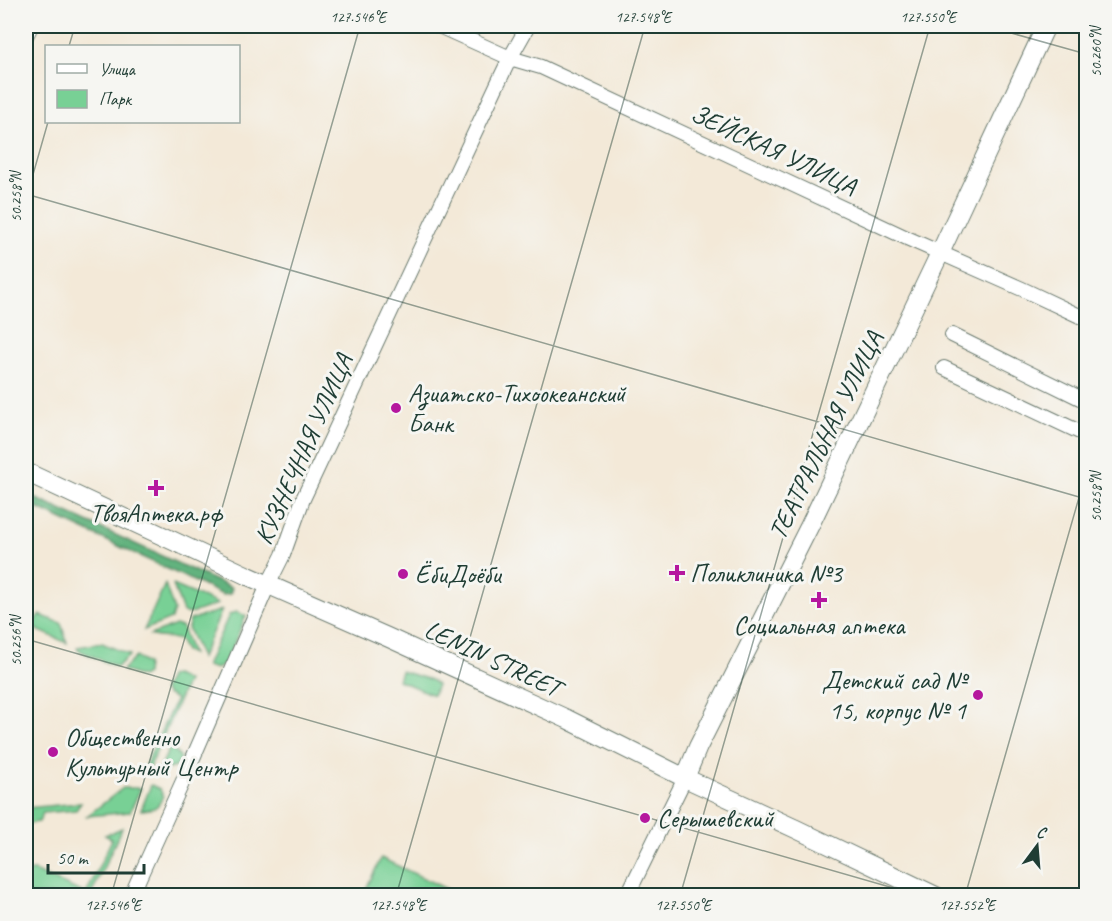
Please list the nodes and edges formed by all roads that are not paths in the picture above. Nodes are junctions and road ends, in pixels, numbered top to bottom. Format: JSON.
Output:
{"nodes":[{"id":1,"x":31,"y":26,"type":"edge"},
{"id":2,"x":439,"y":26,"type":"edge"},
{"id":3,"x":528,"y":26,"type":"edge"},
{"id":4,"x":1046,"y":26,"type":"edge"},
{"id":5,"x":26,"y":36,"type":"edge"},
{"id":6,"x":510,"y":58,"type":"junction"},
{"id":7,"x":940,"y":253,"type":"junction"},
{"id":8,"x":1086,"y":319,"type":"edge"},
{"id":9,"x":952,"y":335,"type":"dead end"},
{"id":10,"x":944,"y":368,"type":"dead end"},
{"id":11,"x":1086,"y":401,"type":"edge"},
{"id":12,"x":1086,"y":435,"type":"edge"},
{"id":13,"x":26,"y":472,"type":"edge"},
{"id":14,"x":268,"y":585,"type":"junction"},
{"id":15,"x":685,"y":778,"type":"junction"},
{"id":16,"x":130,"y":896,"type":"edge"},
{"id":17,"x":627,"y":896,"type":"edge"},
{"id":18,"x":936,"y":896,"type":"edge"}],
"edges":[{"from":1,"to":5,"type":"street"},
{"from":2,"to":6,"type":"street","name":"ЗЕЙСКАЯ УЛИЦА"},
{"from":3,"to":6,"type":"street","name":"КУЗНЕЧНАЯ УЛИЦА"},
{"from":4,"to":7,"type":"main road","name":"ТЕАТРАЛЬНАЯ УЛИЦА"},
{"from":6,"to":7,"type":"street","name":"ЗЕЙСКАЯ УЛИЦА"},
{"from":6,"to":14,"type":"street","name":"КУЗНЕЧНАЯ УЛИЦА"},
{"from":7,"to":8,"type":"street","name":"ЗЕЙСКАЯ УЛИЦА"},
{"from":7,"to":15,"type":"main road","name":"ТЕАТРАЛЬНАЯ УЛИЦА"},
{"from":9,"to":11,"type":"street"},
{"from":10,"to":12,"type":"street"},
{"from":13,"to":14,"type":"main road","name":"LENIN STREET"},
{"from":14,"to":15,"type":"main road","name":"LENIN STREET"},
{"from":14,"to":16,"type":"street","name":"КУЗНЕЧНАЯ УЛИЦА"},
{"from":15,"to":17,"type":"street","name":"ТЕАТРАЛЬНАЯ УЛИЦА"},
{"from":15,"to":18,"type":"main road","name":"LENIN STREET"}]}
